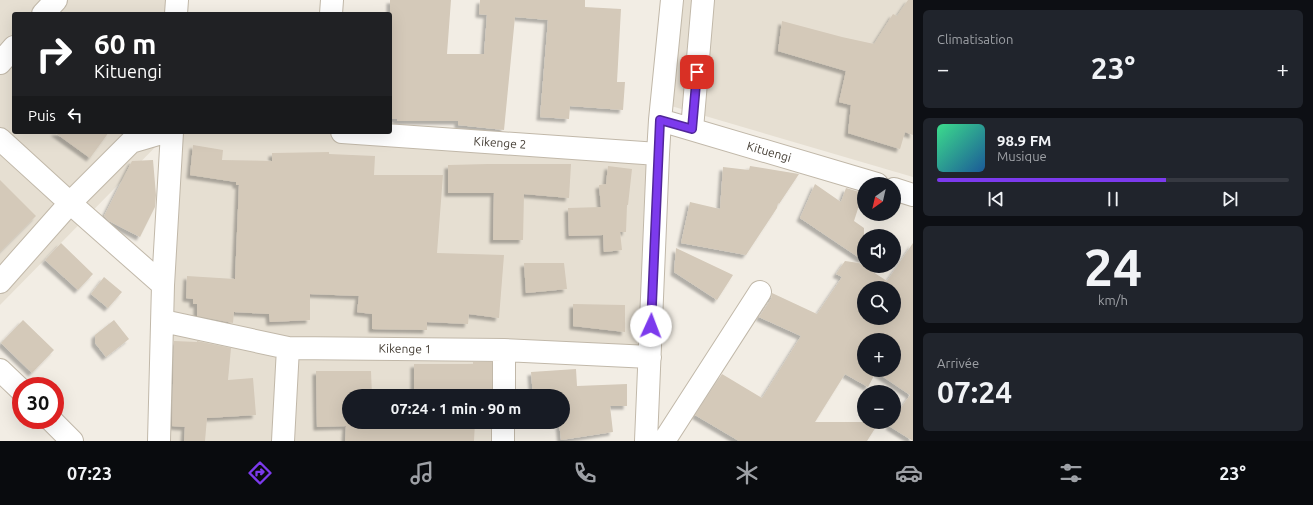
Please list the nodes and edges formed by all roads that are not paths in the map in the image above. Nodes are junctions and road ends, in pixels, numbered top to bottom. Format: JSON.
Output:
{"nodes":[{"id":1,"x":56,"y":0,"type":"edge"},
{"id":2,"x":177,"y":0,"type":"edge"},
{"id":3,"x":332,"y":0,"type":"edge"},
{"id":4,"x":672,"y":0,"type":"edge"},
{"id":5,"x":703,"y":0,"type":"edge"},
{"id":6,"x":45,"y":12,"type":"edge"},
{"id":7,"x":176,"y":12,"type":"edge"},
{"id":8,"x":331,"y":12,"type":"edge"},
{"id":9,"x":12,"y":49,"type":"edge"},
{"id":10,"x":0,"y":63,"type":"edge"},
{"id":11,"x":660,"y":120,"type":"junction"},
{"id":12,"x":692,"y":129,"type":"junction"},
{"id":13,"x":158,"y":134,"type":"edge"},
{"id":14,"x":172,"y":134,"type":"edge"},
{"id":15,"x":371,"y":134,"type":"edge"},
{"id":16,"x":0,"y":139,"type":"edge"},
{"id":17,"x":658,"y":154,"type":"junction"},
{"id":18,"x":857,"y":178,"type":"edge"},
{"id":19,"x":901,"y":191,"type":"edge"},
{"id":20,"x":913,"y":194,"type":"edge"},
{"id":21,"x":70,"y":203,"type":"junction"},
{"id":22,"x":0,"y":282,"type":"edge"},
{"id":23,"x":163,"y":285,"type":"junction"},
{"id":24,"x":760,"y":292,"type":"dead end"},
{"id":25,"x":163,"y":321,"type":"junction"},
{"id":26,"x":288,"y":348,"type":"junction"},
{"id":27,"x":504,"y":350,"type":"junction"},
{"id":28,"x":650,"y":357,"type":"junction"},
{"id":29,"x":0,"y":370,"type":"edge"},
{"id":30,"x":12,"y":381,"type":"edge"},
{"id":31,"x":504,"y":389,"type":"edge"},
{"id":32,"x":60,"y":429,"type":"edge"},
{"id":33,"x":503,"y":429,"type":"edge"},
{"id":34,"x":72,"y":441,"type":"edge"},
{"id":35,"x":159,"y":441,"type":"edge"},
{"id":36,"x":283,"y":441,"type":"edge"},
{"id":37,"x":503,"y":441,"type":"edge"},
{"id":38,"x":646,"y":441,"type":"edge"},
{"id":39,"x":664,"y":441,"type":"edge"}],
"edges":[{"from":1,"to":6,"type":"street"},
{"from":2,"to":7,"type":"street"},
{"from":3,"to":8,"type":"street"},
{"from":4,"to":11,"type":"street"},
{"from":5,"to":12,"type":"street"},
{"from":9,"to":10,"type":"street"},
{"from":11,"to":12,"type":"street","name":"Kituengi"},
{"from":11,"to":17,"type":"street"},
{"from":12,"to":18,"type":"street","name":"Kituengi"},
{"from":13,"to":21,"type":"street"},
{"from":14,"to":23,"type":"street"},
{"from":15,"to":17,"type":"street","name":"Kikenge 2"},
{"from":16,"to":21,"type":"street"},
{"from":17,"to":28,"type":"street"},
{"from":19,"to":20,"type":"street"},
{"from":21,"to":22,"type":"street"},
{"from":21,"to":23,"type":"street"},
{"from":23,"to":25,"type":"street"},
{"from":24,"to":39,"type":"street"},
{"from":25,"to":26,"type":"street","name":"Kikenge 1"},
{"from":25,"to":35,"type":"street"},
{"from":26,"to":27,"type":"street","name":"Kikenge 1"},
{"from":26,"to":36,"type":"street"},
{"from":27,"to":28,"type":"street","name":"Kikenge 1"},
{"from":27,"to":31,"type":"street"},
{"from":28,"to":38,"type":"street"},
{"from":29,"to":30,"type":"street"},
{"from":32,"to":34,"type":"street"},
{"from":33,"to":37,"type":"street"}]}
